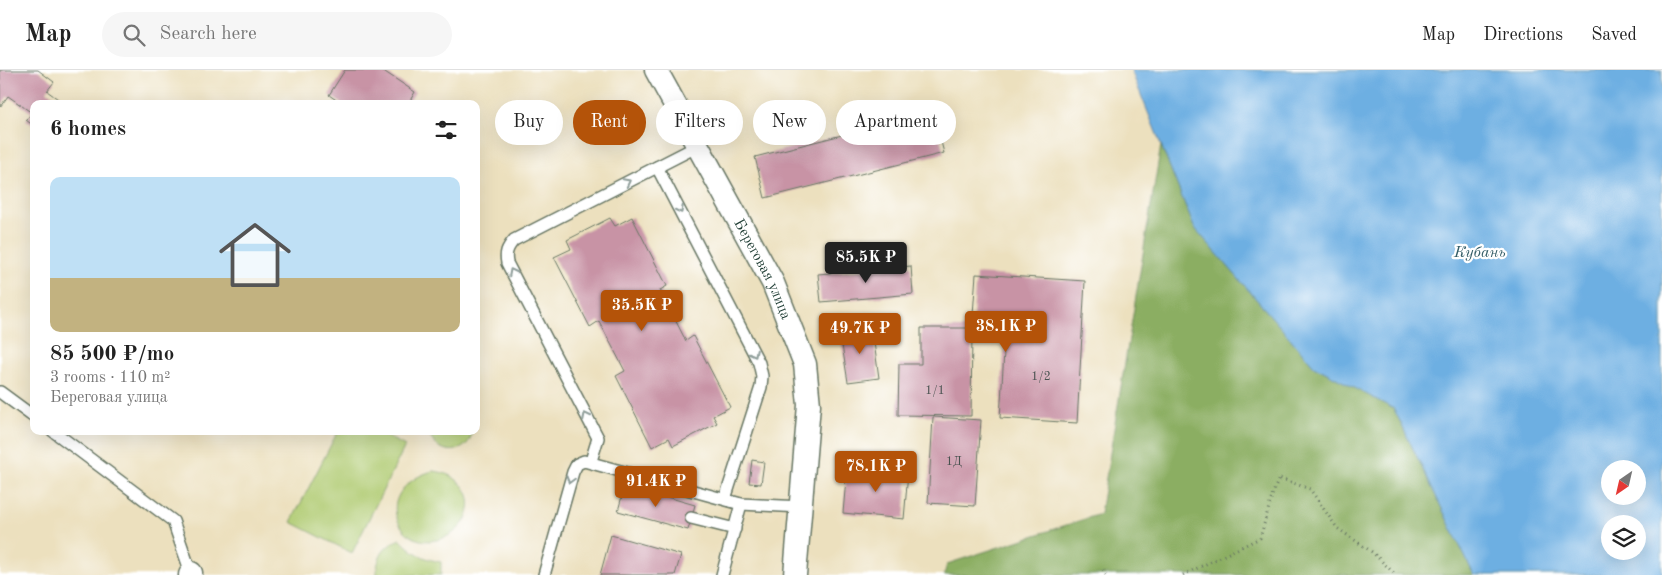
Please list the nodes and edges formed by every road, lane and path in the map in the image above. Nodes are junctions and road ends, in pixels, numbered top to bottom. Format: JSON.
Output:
{"nodes":[{"id":1,"x":656,"y":70,"type":"edge"},
{"id":2,"x":698,"y":146,"type":"junction"},
{"id":3,"x":657,"y":167,"type":"junction"},
{"id":4,"x":0,"y":392,"type":"edge"},
{"id":5,"x":30,"y":414,"type":"edge"},
{"id":6,"x":58,"y":435,"type":"edge"},
{"id":7,"x":591,"y":461,"type":"junction"},
{"id":8,"x":725,"y":499,"type":"junction"},
{"id":9,"x":742,"y":504,"type":"junction"},
{"id":10,"x":802,"y":507,"type":"junction"},
{"id":11,"x":691,"y":518,"type":"dead end"},
{"id":12,"x":734,"y":530,"type":"junction"},
{"id":13,"x":1103,"y":570,"type":"dead end"},
{"id":14,"x":191,"y":574,"type":"edge"},
{"id":15,"x":544,"y":575,"type":"edge"},
{"id":16,"x":722,"y":575,"type":"edge"},
{"id":17,"x":795,"y":575,"type":"edge"},
{"id":18,"x":1106,"y":575,"type":"edge"},
{"id":19,"x":1183,"y":575,"type":"edge"},
{"id":20,"x":1396,"y":575,"type":"edge"}],
"edges":[{"from":1,"to":2,"type":"street","name":"Береговая улица"},
{"from":2,"to":3,"type":"lane"},
{"from":2,"to":10,"type":"street","name":"Береговая улица"},
{"from":7,"to":3,"type":"lane","one_way":true},
{"from":3,"to":8,"type":"lane","one_way":true},
{"from":4,"to":5,"type":"lane"},
{"from":6,"to":14,"type":"lane"},
{"from":7,"to":8,"type":"lane"},
{"from":7,"to":15,"type":"lane","one_way":true},
{"from":8,"to":9,"type":"lane"},
{"from":9,"to":10,"type":"lane"},
{"from":9,"to":12,"type":"lane"},
{"from":10,"to":17,"type":"street","name":"Береговая улица"},
{"from":11,"to":12,"type":"lane"},
{"from":12,"to":16,"type":"lane"},
{"from":13,"to":18,"type":"path"},
{"from":19,"to":20,"type":"path"}]}
